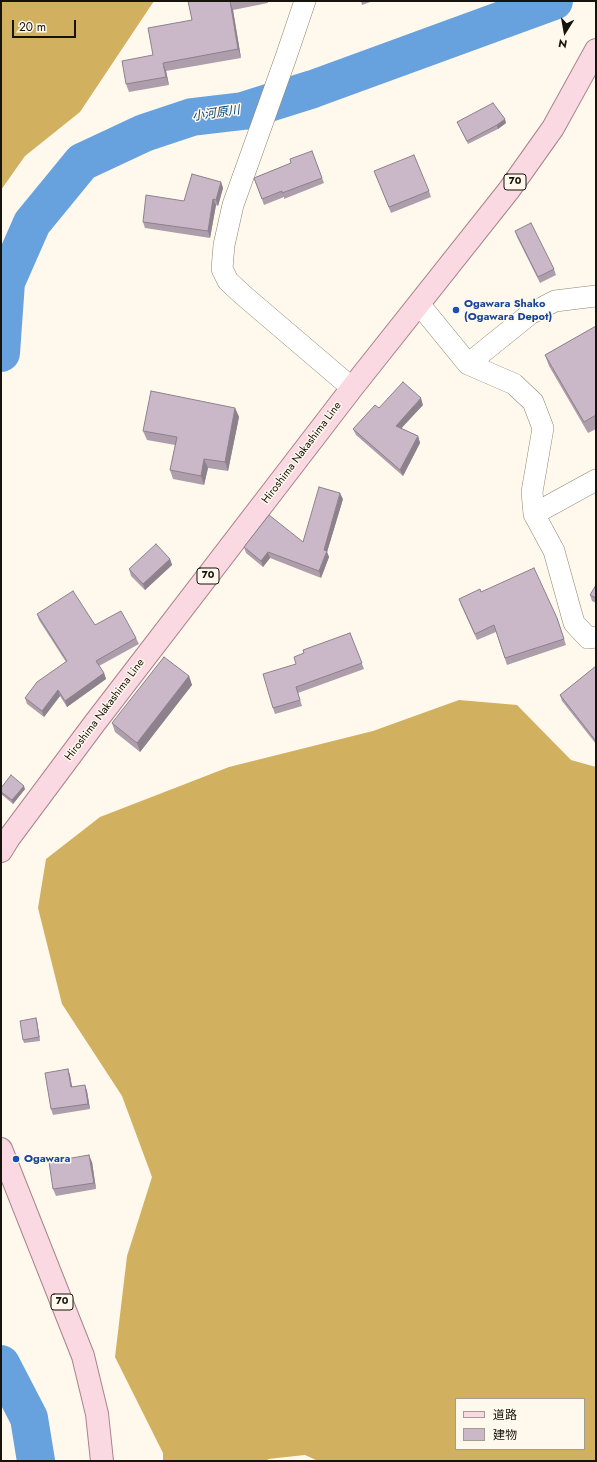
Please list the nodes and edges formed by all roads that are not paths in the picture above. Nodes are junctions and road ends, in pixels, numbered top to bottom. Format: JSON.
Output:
{"nodes":[{"id":1,"x":305,"y":1,"type":"edge"},
{"id":2,"x":596,"y":50,"type":"edge"},
{"id":3,"x":596,"y":296,"type":"edge"},
{"id":4,"x":419,"y":304,"type":"junction"},
{"id":5,"x":468,"y":364,"type":"junction"},
{"id":6,"x":352,"y":388,"type":"junction"},
{"id":7,"x":596,"y":480,"type":"edge"},
{"id":8,"x":534,"y":514,"type":"junction"},
{"id":9,"x":596,"y":637,"type":"edge"},
{"id":10,"x":4,"y":840,"type":"edge"},
{"id":11,"x":1,"y":1149,"type":"edge"},
{"id":12,"x":102,"y":1461,"type":"edge"}],
"edges":[{"from":1,"to":6,"type":"street"},
{"from":2,"to":4,"type":"main road","name":"Hiroshima Nakashima Line","number":"70"},
{"from":3,"to":5,"type":"street"},
{"from":4,"to":5,"type":"street"},
{"from":4,"to":6,"type":"main road","name":"Hiroshima Nakashima Line","number":"70"},
{"from":5,"to":8,"type":"street"},
{"from":6,"to":10,"type":"main road","name":"Hiroshima Nakashima Line","number":"70"},
{"from":7,"to":8,"type":"street"},
{"from":8,"to":9,"type":"street"},
{"from":11,"to":12,"type":"main road","number":"70"}]}
